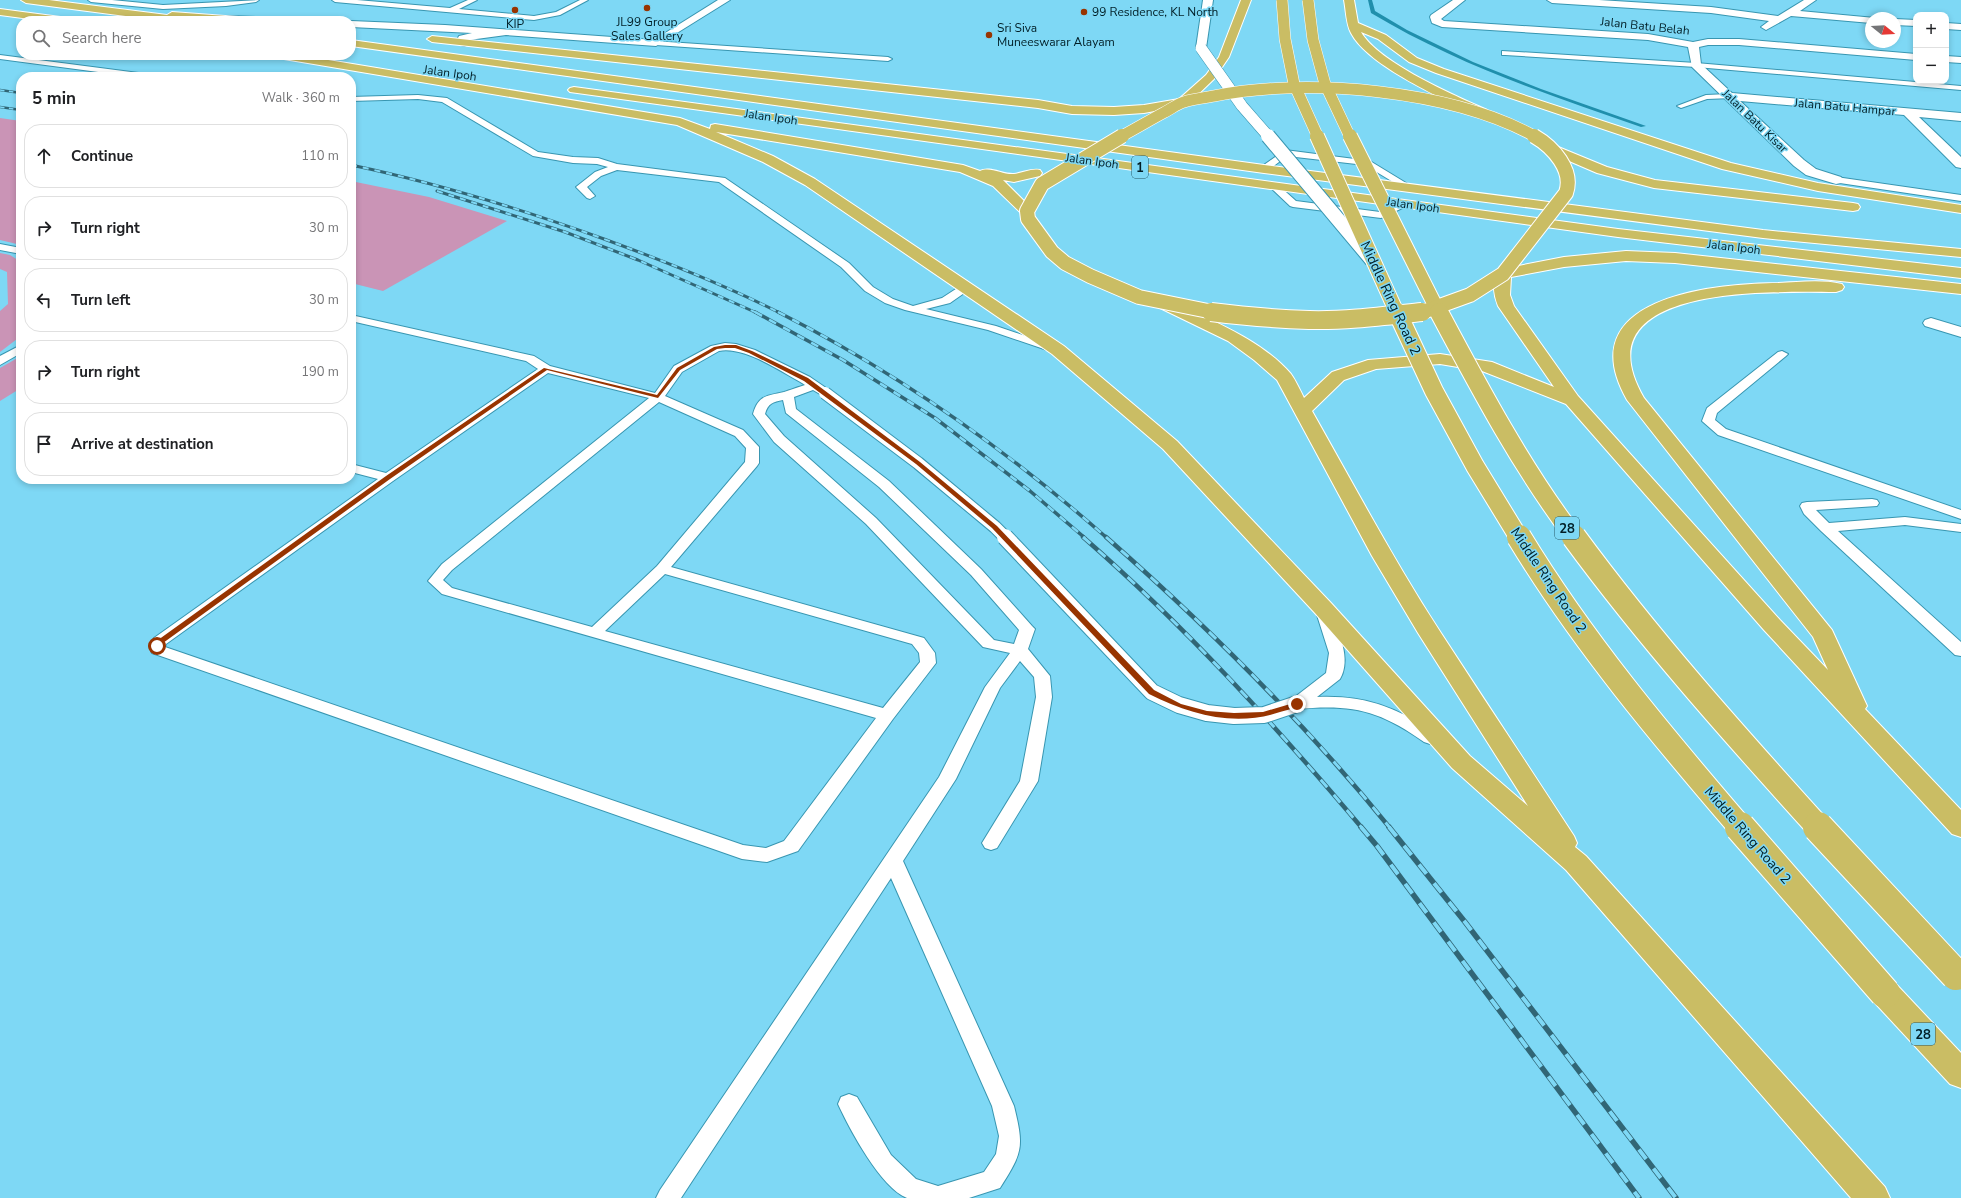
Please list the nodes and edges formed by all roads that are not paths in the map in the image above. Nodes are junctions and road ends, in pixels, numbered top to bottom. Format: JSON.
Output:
{"nodes":[{"id":1,"x":26,"y":0,"type":"edge"},
{"id":2,"x":91,"y":0,"type":"edge"},
{"id":3,"x":256,"y":0,"type":"edge"},
{"id":4,"x":334,"y":0,"type":"edge"},
{"id":5,"x":474,"y":0,"type":"edge"},
{"id":6,"x":584,"y":0,"type":"edge"},
{"id":7,"x":725,"y":0,"type":"edge"},
{"id":8,"x":1208,"y":0,"type":"edge"},
{"id":9,"x":1246,"y":0,"type":"edge"},
{"id":10,"x":1282,"y":0,"type":"edge"},
{"id":11,"x":1308,"y":0,"type":"edge"},
{"id":12,"x":1349,"y":0,"type":"edge"},
{"id":13,"x":1460,"y":0,"type":"edge"},
{"id":14,"x":1552,"y":0,"type":"edge"},
{"id":15,"x":1810,"y":0,"type":"edge"},
{"id":16,"x":451,"y":11,"type":"junction"},
{"id":17,"x":0,"y":12,"type":"edge"},
{"id":18,"x":121,"y":12,"type":"junction"},
{"id":19,"x":1789,"y":13,"type":"junction"},
{"id":20,"x":30,"y":16,"type":"edge"},
{"id":21,"x":151,"y":16,"type":"edge"},
{"id":22,"x":182,"y":16,"type":"edge"},
{"id":23,"x":1779,"y":19,"type":"junction"},
{"id":24,"x":1865,"y":19,"type":"edge"},
{"id":25,"x":1901,"y":22,"type":"edge"},
{"id":26,"x":1913,"y":23,"type":"edge"},
{"id":27,"x":356,"y":24,"type":"edge"},
{"id":28,"x":1354,"y":25,"type":"junction"},
{"id":29,"x":1949,"y":26,"type":"edge"},
{"id":30,"x":1961,"y":27,"type":"edge"},
{"id":31,"x":356,"y":31,"type":"edge"},
{"id":32,"x":506,"y":32,"type":"junction"},
{"id":33,"x":1739,"y":42,"type":"junction"},
{"id":34,"x":465,"y":43,"type":"junction"},
{"id":35,"x":656,"y":43,"type":"junction"},
{"id":36,"x":356,"y":44,"type":"edge"},
{"id":37,"x":1693,"y":45,"type":"junction"},
{"id":38,"x":1506,"y":53,"type":"dead end"},
{"id":39,"x":1913,"y":56,"type":"edge"},
{"id":40,"x":0,"y":58,"type":"edge"},
{"id":41,"x":888,"y":59,"type":"dead end"},
{"id":42,"x":1949,"y":59,"type":"edge"},
{"id":43,"x":16,"y":60,"type":"edge"},
{"id":44,"x":16,"y":60,"type":"edge"},
{"id":45,"x":308,"y":60,"type":"edge"},
{"id":46,"x":356,"y":60,"type":"edge"},
{"id":47,"x":1961,"y":60,"type":"edge"},
{"id":48,"x":1696,"y":65,"type":"junction"},
{"id":49,"x":113,"y":72,"type":"edge"},
{"id":50,"x":1210,"y":77,"type":"junction"},
{"id":51,"x":526,"y":83,"type":"dead end"},
{"id":52,"x":1184,"y":86,"type":"dead end"},
{"id":53,"x":565,"y":88,"type":"dead end"},
{"id":54,"x":1961,"y":88,"type":"edge"},
{"id":55,"x":949,"y":95,"type":"junction"},
{"id":56,"x":1729,"y":96,"type":"junction"},
{"id":57,"x":1137,"y":98,"type":"dead end"},
{"id":58,"x":356,"y":99,"type":"edge"},
{"id":59,"x":1183,"y":102,"type":"junction"},
{"id":60,"x":1038,"y":104,"type":"junction"},
{"id":61,"x":1681,"y":106,"type":"dead end"},
{"id":62,"x":1908,"y":112,"type":"junction"},
{"id":63,"x":1961,"y":117,"type":"edge"},
{"id":64,"x":1493,"y":118,"type":"junction"},
{"id":65,"x":680,"y":122,"type":"junction"},
{"id":66,"x":1115,"y":123,"type":"dead end"},
{"id":67,"x":1100,"y":132,"type":"dead end"},
{"id":68,"x":1551,"y":148,"type":"junction"},
{"id":69,"x":1961,"y":164,"type":"edge"},
{"id":70,"x":616,"y":168,"type":"junction"},
{"id":71,"x":963,"y":169,"type":"junction"},
{"id":72,"x":1264,"y":169,"type":"junction"},
{"id":73,"x":1836,"y":180,"type":"joint"},
{"id":74,"x":1406,"y":186,"type":"junction"},
{"id":75,"x":590,"y":196,"type":"dead end"},
{"id":76,"x":1961,"y":198,"type":"edge"},
{"id":77,"x":1866,"y":209,"type":"dead end"},
{"id":78,"x":1961,"y":209,"type":"edge"},
{"id":79,"x":1882,"y":210,"type":"dead end"},
{"id":80,"x":1027,"y":211,"type":"junction"},
{"id":81,"x":1961,"y":219,"type":"edge"},
{"id":82,"x":0,"y":247,"type":"edge"},
{"id":83,"x":16,"y":251,"type":"edge"},
{"id":84,"x":1961,"y":253,"type":"edge"},
{"id":85,"x":1372,"y":260,"type":"junction"},
{"id":86,"x":1961,"y":272,"type":"edge"},
{"id":87,"x":1503,"y":274,"type":"junction"},
{"id":88,"x":966,"y":287,"type":"junction"},
{"id":89,"x":1942,"y":287,"type":"junction"},
{"id":90,"x":1961,"y":289,"type":"edge"},
{"id":91,"x":1162,"y":304,"type":"junction"},
{"id":92,"x":909,"y":308,"type":"junction"},
{"id":93,"x":356,"y":319,"type":"edge"},
{"id":94,"x":1931,"y":323,"type":"dead end"},
{"id":95,"x":1961,"y":332,"type":"edge"},
{"id":96,"x":1058,"y":350,"type":"junction"},
{"id":97,"x":16,"y":351,"type":"edge"},
{"id":98,"x":1782,"y":354,"type":"dead end"},
{"id":99,"x":0,"y":361,"type":"edge"},
{"id":100,"x":546,"y":369,"type":"junction"},
{"id":101,"x":820,"y":389,"type":"junction"},
{"id":102,"x":788,"y":395,"type":"junction"},
{"id":103,"x":658,"y":397,"type":"junction"},
{"id":104,"x":1572,"y":400,"type":"junction"},
{"id":105,"x":1302,"y":410,"type":"junction"},
{"id":106,"x":356,"y":469,"type":"edge"},
{"id":107,"x":388,"y":478,"type":"junction"},
{"id":108,"x":1872,"y":503,"type":"dead end"},
{"id":109,"x":1961,"y":515,"type":"edge"},
{"id":110,"x":1826,"y":528,"type":"junction"},
{"id":111,"x":1961,"y":528,"type":"edge"},
{"id":112,"x":662,"y":569,"type":"junction"},
{"id":113,"x":1323,"y":608,"type":"junction"},
{"id":114,"x":594,"y":633,"type":"junction"},
{"id":115,"x":1020,"y":650,"type":"junction"},
{"id":116,"x":1961,"y":651,"type":"edge"},
{"id":117,"x":1297,"y":704,"type":"junction"},
{"id":118,"x":887,"y":715,"type":"junction"},
{"id":119,"x":1862,"y":722,"type":"junction"},
{"id":120,"x":1461,"y":762,"type":"junction"},
{"id":121,"x":1961,"y":828,"type":"edge"},
{"id":122,"x":991,"y":843,"type":"dead end"},
{"id":123,"x":893,"y":860,"type":"junction"},
{"id":124,"x":1576,"y":863,"type":"junction"},
{"id":125,"x":1958,"y":977,"type":"edge"},
{"id":126,"x":1961,"y":1074,"type":"edge"},
{"id":127,"x":849,"y":1104,"type":"dead end"},
{"id":128,"x":668,"y":1198,"type":"edge"},
{"id":129,"x":1873,"y":1198,"type":"edge"}],
"edges":[{"from":1,"to":18,"type":"highway"},
{"from":2,"to":3,"type":"lane"},
{"from":4,"to":16,"type":"lane"},
{"from":5,"to":16,"type":"lane"},
{"from":6,"to":16,"type":"lane"},
{"from":7,"to":35,"type":"street"},
{"from":8,"to":85,"type":"street","bridge":true},
{"from":9,"to":50,"type":"highway"},
{"from":10,"to":85,"type":"highway","name":"Middle Ring Road 2","number":"28","bridge":true},
{"from":11,"to":125,"type":"highway","number":"28","bridge":true},
{"from":12,"to":28,"type":"highway"},
{"from":13,"to":37,"type":"street","name":"Jalan Batu Belah"},
{"from":14,"to":23,"type":"street"},
{"from":15,"to":19,"type":"street"},
{"from":17,"to":20,"type":"highway"},
{"from":18,"to":21,"type":"highway"},
{"from":18,"to":22,"type":"highway"},
{"from":19,"to":23,"type":"street"},
{"from":19,"to":24,"type":"street"},
{"from":23,"to":33,"type":"street"},
{"from":25,"to":26,"type":"street"},
{"from":27,"to":32,"type":"street"},
{"from":28,"to":64,"type":"highway"},
{"from":28,"to":78,"type":"highway"},
{"from":29,"to":30,"type":"street"},
{"from":31,"to":34,"type":"highway"},
{"from":32,"to":34,"type":"street"},
{"from":32,"to":35,"type":"street"},
{"from":33,"to":37,"type":"street","name":"Jalan Batu Belah"},
{"from":33,"to":39,"type":"street","name":"Jalan Batu Belah"},
{"from":34,"to":55,"type":"highway"},
{"from":35,"to":41,"type":"lane"},
{"from":36,"to":72,"type":"highway","name":"Jalan Ipoh","number":"1"},
{"from":37,"to":48,"type":"street"},
{"from":38,"to":48,"type":"lane"},
{"from":40,"to":44,"type":"lane"},
{"from":42,"to":47,"type":"street"},
{"from":43,"to":49,"type":"lane"},
{"from":45,"to":65,"type":"highway"},
{"from":46,"to":51,"type":"highway","name":"Jalan Ipoh"},
{"from":48,"to":54,"type":"lane"},
{"from":48,"to":56,"type":"street","name":"Jalan Batu Kisar"},
{"from":50,"to":52,"type":"highway"},
{"from":50,"to":59,"type":"highway"},
{"from":53,"to":86,"type":"highway","name":"Jalan Ipoh","number":"1"},
{"from":55,"to":60,"type":"highway"},
{"from":55,"to":66,"type":"highway"},
{"from":56,"to":61,"type":"lane"},
{"from":56,"to":62,"type":"street","name":"Jalan Batu Hampar"},
{"from":56,"to":73,"type":"street","name":"Jalan Batu Kisar"},
{"from":57,"to":60,"type":"highway"},
{"from":58,"to":70,"type":"lane"},
{"from":59,"to":60,"type":"highway"},
{"from":59,"to":64,"type":"highway","bridge":true},
{"from":59,"to":80,"type":"highway","bridge":true},
{"from":62,"to":63,"type":"street","name":"Jalan Batu Hampar"},
{"from":62,"to":69,"type":"street"},
{"from":64,"to":68,"type":"highway","bridge":true},
{"from":65,"to":71,"type":"highway"},
{"from":65,"to":88,"type":"highway"},
{"from":67,"to":71,"type":"highway"},
{"from":68,"to":77,"type":"highway"},
{"from":68,"to":87,"type":"highway","bridge":true},
{"from":70,"to":75,"type":"lane"},
{"from":70,"to":92,"type":"lane"},
{"from":71,"to":80,"type":"highway"},
{"from":72,"to":74,"type":"highway","name":"Jalan Ipoh","number":"1"},
{"from":72,"to":74,"type":"lane"},
{"from":73,"to":76,"type":"lane"},
{"from":74,"to":84,"type":"highway","name":"Jalan Ipoh","number":"1"},
{"from":79,"to":81,"type":"highway"},
{"from":80,"to":91,"type":"highway","bridge":true},
{"from":82,"to":83,"type":"lane"},
{"from":85,"to":126,"type":"highway","name":"Middle Ring Road 2","number":"28","bridge":true},
{"from":87,"to":89,"type":"highway"},
{"from":87,"to":91,"type":"highway","bridge":true},
{"from":87,"to":104,"type":"highway"},
{"from":88,"to":92,"type":"lane"},
{"from":88,"to":96,"type":"highway"},
{"from":89,"to":90,"type":"highway"},
{"from":89,"to":119,"type":"highway"},
{"from":91,"to":105,"type":"highway"},
{"from":92,"to":96,"type":"lane"},
{"from":93,"to":100,"type":"lane"},
{"from":94,"to":95,"type":"street"},
{"from":96,"to":113,"type":"highway"},
{"from":97,"to":99,"type":"lane"},
{"from":98,"to":109,"type":"lane"},
{"from":100,"to":103,"type":"lane"},
{"from":100,"to":107,"type":"lane"},
{"from":101,"to":102,"type":"lane"},
{"from":101,"to":103,"type":"lane"},
{"from":101,"to":117,"type":"lane","bridge":true},
{"from":102,"to":115,"type":"lane"},
{"from":102,"to":115,"type":"lane"},
{"from":103,"to":112,"type":"lane"},
{"from":103,"to":114,"type":"lane"},
{"from":104,"to":105,"type":"highway"},
{"from":104,"to":119,"type":"highway"},
{"from":105,"to":124,"type":"highway"},
{"from":106,"to":107,"type":"lane"},
{"from":107,"to":118,"type":"lane"},
{"from":108,"to":110,"type":"lane"},
{"from":110,"to":111,"type":"lane"},
{"from":110,"to":116,"type":"lane"},
{"from":112,"to":114,"type":"lane"},
{"from":112,"to":118,"type":"lane"},
{"from":113,"to":117,"type":"lane"},
{"from":113,"to":120,"type":"highway"},
{"from":114,"to":118,"type":"lane"},
{"from":115,"to":122,"type":"lane"},
{"from":115,"to":123,"type":"lane"},
{"from":117,"to":120,"type":"lane"},
{"from":119,"to":121,"type":"highway"},
{"from":120,"to":124,"type":"highway"},
{"from":123,"to":127,"type":"lane"},
{"from":123,"to":128,"type":"lane"},
{"from":124,"to":129,"type":"highway"}]}
